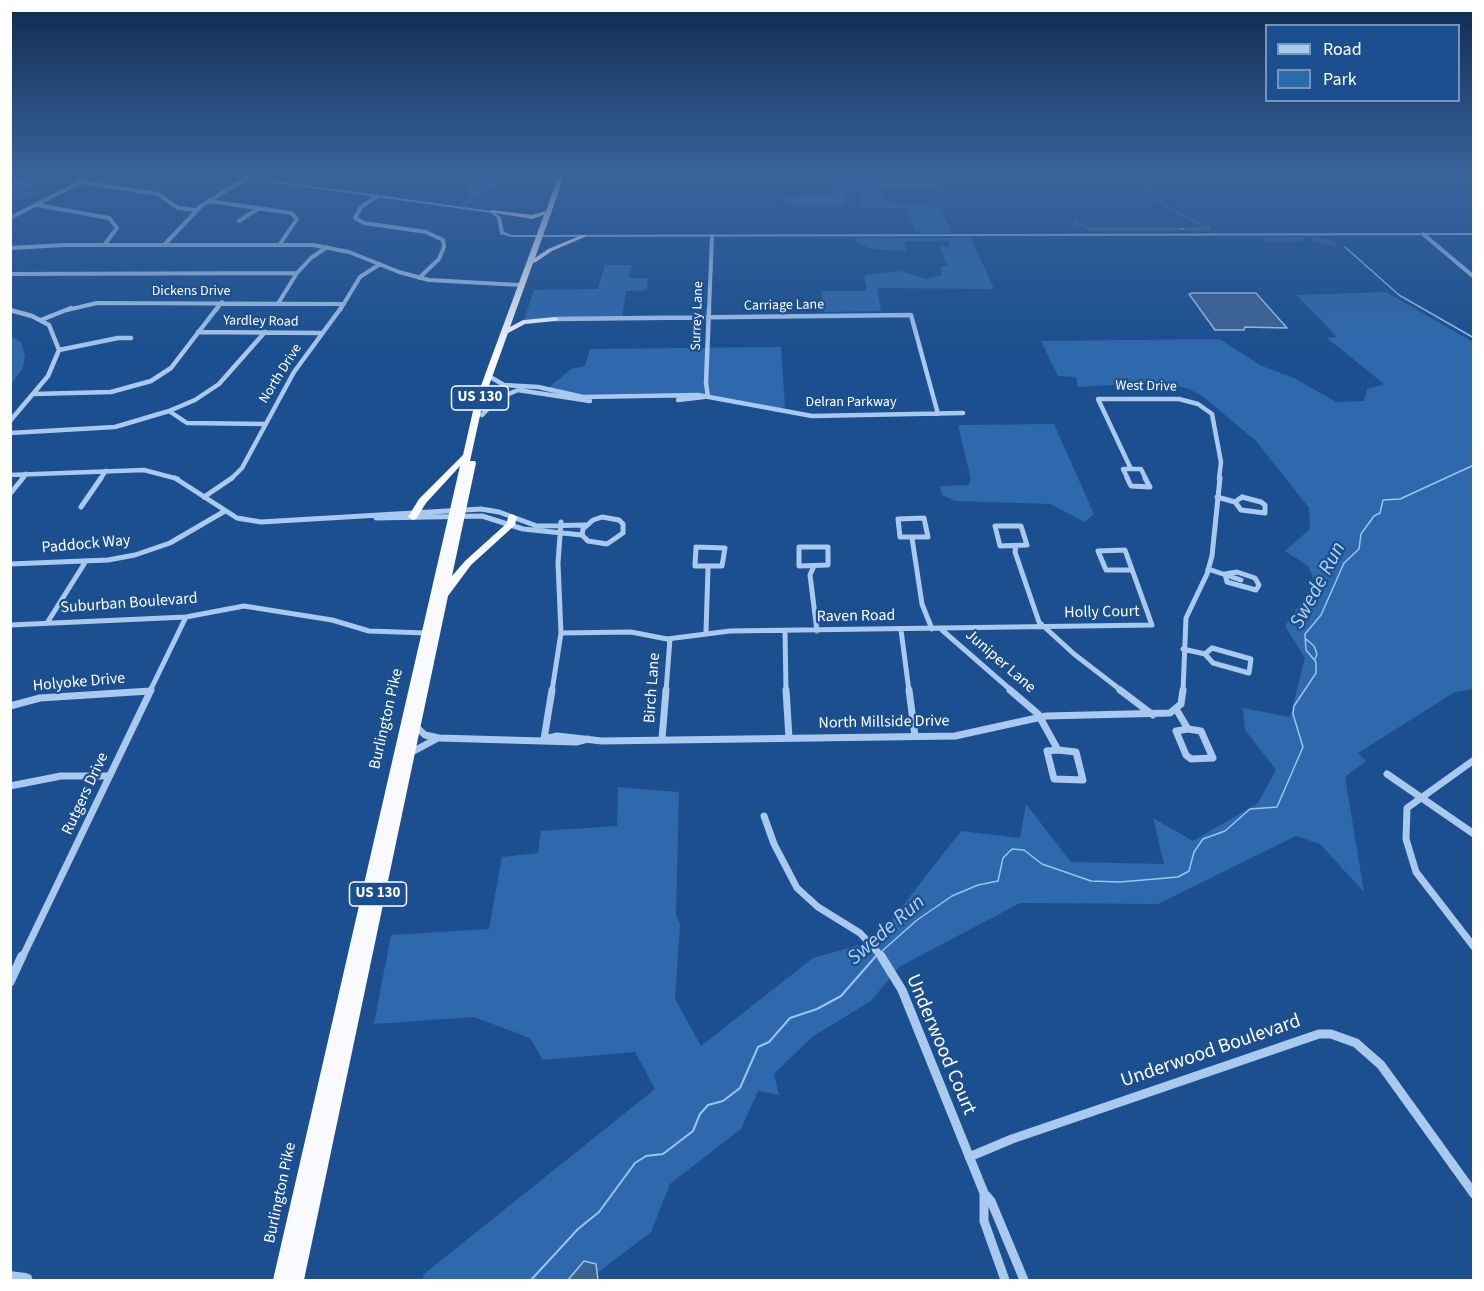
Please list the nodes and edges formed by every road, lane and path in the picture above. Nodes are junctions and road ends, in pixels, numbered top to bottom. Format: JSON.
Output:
{"nodes":[{"id":1,"x":112,"y":234,"type":"edge"},
{"id":2,"x":174,"y":234,"type":"edge"},
{"id":3,"x":286,"y":234,"type":"edge"},
{"id":4,"x":431,"y":234,"type":"edge"},
{"id":5,"x":504,"y":234,"type":"edge"},
{"id":6,"x":1335,"y":234,"type":"edge"},
{"id":7,"x":1423,"y":234,"type":"edge"},
{"id":8,"x":541,"y":236,"type":"junction"},
{"id":9,"x":567,"y":236,"type":"junction"},
{"id":10,"x":584,"y":236,"type":"junction"},
{"id":11,"x":712,"y":236,"type":"junction"},
{"id":12,"x":564,"y":243,"type":"junction"},
{"id":13,"x":105,"y":244,"type":"junction"},
{"id":14,"x":165,"y":244,"type":"junction"},
{"id":15,"x":279,"y":244,"type":"junction"},
{"id":16,"x":327,"y":247,"type":"junction"},
{"id":17,"x":10,"y":248,"type":"edge"},
{"id":18,"x":534,"y":261,"type":"junction"},
{"id":19,"x":380,"y":264,"type":"junction"},
{"id":20,"x":297,"y":273,"type":"junction"},
{"id":21,"x":10,"y":274,"type":"edge"},
{"id":22,"x":1473,"y":277,"type":"edge"},
{"id":23,"x":419,"y":278,"type":"junction"},
{"id":24,"x":520,"y":285,"type":"junction"},
{"id":25,"x":222,"y":302,"type":"junction"},
{"id":26,"x":279,"y":302,"type":"junction"},
{"id":27,"x":344,"y":304,"type":"junction"},
{"id":28,"x":10,"y":310,"type":"edge"},
{"id":29,"x":516,"y":312,"type":"junction"},
{"id":30,"x":709,"y":317,"type":"junction"},
{"id":31,"x":555,"y":319,"type":"junction"},
{"id":32,"x":40,"y":320,"type":"junction"},
{"id":33,"x":265,"y":332,"type":"junction"},
{"id":34,"x":508,"y":332,"type":"junction"},
{"id":35,"x":198,"y":333,"type":"junction"},
{"id":36,"x":322,"y":333,"type":"junction"},
{"id":37,"x":131,"y":338,"type":"dead end"},
{"id":38,"x":59,"y":350,"type":"junction"},
{"id":39,"x":492,"y":378,"type":"junction"},
{"id":40,"x":33,"y":394,"type":"junction"},
{"id":41,"x":706,"y":397,"type":"junction"},
{"id":42,"x":170,"y":411,"type":"junction"},
{"id":43,"x":963,"y":413,"type":"dead end"},
{"id":44,"x":938,"y":414,"type":"junction"},
{"id":45,"x":482,"y":415,"type":"junction"},
{"id":46,"x":10,"y":421,"type":"edge"},
{"id":47,"x":265,"y":424,"type":"junction"},
{"id":48,"x":10,"y":433,"type":"edge"},
{"id":49,"x":466,"y":454,"type":"junction"},
{"id":50,"x":1131,"y":469,"type":"junction"},
{"id":51,"x":106,"y":471,"type":"junction"},
{"id":52,"x":26,"y":474,"type":"junction"},
{"id":53,"x":10,"y":475,"type":"edge"},
{"id":54,"x":10,"y":494,"type":"edge"},
{"id":55,"x":204,"y":497,"type":"junction"},
{"id":56,"x":1217,"y":497,"type":"junction"},
{"id":57,"x":1234,"y":502,"type":"junction"},
{"id":58,"x":81,"y":507,"type":"dead end"},
{"id":59,"x":225,"y":511,"type":"junction"},
{"id":60,"x":457,"y":513,"type":"junction"},
{"id":61,"x":413,"y":515,"type":"junction"},
{"id":62,"x":511,"y":521,"type":"junction"},
{"id":63,"x":586,"y":525,"type":"junction"},
{"id":64,"x":561,"y":527,"type":"junction"},
{"id":65,"x":582,"y":535,"type":"junction"},
{"id":66,"x":912,"y":538,"type":"junction"},
{"id":67,"x":1016,"y":546,"type":"junction"},
{"id":68,"x":86,"y":561,"type":"junction"},
{"id":69,"x":10,"y":564,"type":"edge"},
{"id":70,"x":814,"y":566,"type":"junction"},
{"id":71,"x":708,"y":568,"type":"junction"},
{"id":72,"x":1208,"y":569,"type":"junction"},
{"id":73,"x":1132,"y":570,"type":"junction"},
{"id":74,"x":1225,"y":574,"type":"junction"},
{"id":75,"x":1241,"y":579,"type":"dead end"},
{"id":76,"x":442,"y":598,"type":"junction"},
{"id":77,"x":186,"y":617,"type":"junction"},
{"id":78,"x":47,"y":623,"type":"junction"},
{"id":79,"x":10,"y":625,"type":"edge"},
{"id":80,"x":1044,"y":628,"type":"junction"},
{"id":81,"x":932,"y":629,"type":"junction"},
{"id":82,"x":942,"y":629,"type":"junction"},
{"id":83,"x":817,"y":630,"type":"junction"},
{"id":84,"x":901,"y":630,"type":"junction"},
{"id":85,"x":785,"y":631,"type":"junction"},
{"id":86,"x":706,"y":632,"type":"junction"},
{"id":87,"x":426,"y":633,"type":"junction"},
{"id":88,"x":561,"y":633,"type":"junction"},
{"id":89,"x":670,"y":639,"type":"junction"},
{"id":90,"x":1183,"y":650,"type":"junction"},
{"id":91,"x":1205,"y":654,"type":"junction"},
{"id":92,"x":150,"y":691,"type":"junction"},
{"id":93,"x":10,"y":706,"type":"edge"},
{"id":94,"x":1176,"y":709,"type":"junction"},
{"id":95,"x":1153,"y":715,"type":"junction"},
{"id":96,"x":1040,"y":716,"type":"junction"},
{"id":97,"x":414,"y":726,"type":"junction"},
{"id":98,"x":1188,"y":729,"type":"junction"},
{"id":99,"x":915,"y":736,"type":"junction"},
{"id":100,"x":439,"y":738,"type":"junction"},
{"id":101,"x":789,"y":738,"type":"junction"},
{"id":102,"x":544,"y":739,"type":"junction"},
{"id":103,"x":662,"y":739,"type":"junction"},
{"id":104,"x":1058,"y":750,"type":"junction"},
{"id":105,"x":408,"y":756,"type":"junction"},
{"id":106,"x":1473,"y":760,"type":"edge"},
{"id":107,"x":1387,"y":774,"type":"dead end"},
{"id":108,"x":109,"y":776,"type":"junction"},
{"id":109,"x":10,"y":786,"type":"edge"},
{"id":110,"x":1419,"y":798,"type":"junction"},
{"id":111,"x":764,"y":816,"type":"dead end"},
{"id":112,"x":1473,"y":834,"type":"edge"},
{"id":113,"x":1473,"y":947,"type":"edge"},
{"id":114,"x":10,"y":982,"type":"edge"},
{"id":115,"x":969,"y":1157,"type":"junction"},
{"id":116,"x":984,"y":1193,"type":"junction"},
{"id":117,"x":1473,"y":1194,"type":"edge"},
{"id":118,"x":10,"y":1278,"type":"edge"},
{"id":119,"x":294,"y":1280,"type":"edge"},
{"id":120,"x":26,"y":1281,"type":"edge"},
{"id":121,"x":1005,"y":1281,"type":"edge"},
{"id":122,"x":1024,"y":1281,"type":"edge"}],
"edges":[{"from":1,"to":13,"type":"street"},
{"from":2,"to":14,"type":"street"},
{"from":3,"to":15,"type":"street"},
{"from":4,"to":23,"type":"street"},
{"from":5,"to":8,"type":"street"},
{"from":6,"to":11,"type":"street"},
{"from":7,"to":22,"type":"street"},
{"from":8,"to":9,"type":"street"},
{"from":8,"to":18,"type":"highway","name":"Burlington Pike","number":"US 130"},
{"from":8,"to":24,"type":"highway","name":"Burlington Pike","number":"US 130"},
{"from":9,"to":10,"type":"street"},
{"from":9,"to":12,"type":"highway"},
{"from":10,"to":11,"type":"street"},
{"from":10,"to":12,"type":"highway"},
{"from":11,"to":30,"type":"street","name":"Surrey Lane"},
{"from":12,"to":18,"type":"highway"},
{"from":13,"to":14,"type":"street"},
{"from":13,"to":17,"type":"street"},
{"from":14,"to":15,"type":"street"},
{"from":15,"to":16,"type":"street"},
{"from":16,"to":19,"type":"street"},
{"from":16,"to":20,"type":"street"},
{"from":18,"to":29,"type":"highway","name":"Burlington Pike","number":"US 130"},
{"from":19,"to":23,"type":"street"},
{"from":19,"to":27,"type":"street","name":"North Drive"},
{"from":20,"to":21,"type":"street"},
{"from":20,"to":26,"type":"street"},
{"from":23,"to":24,"type":"street"},
{"from":24,"to":49,"type":"highway","name":"Burlington Pike","number":"US 130"},
{"from":25,"to":26,"type":"street","name":"Dickens Drive"},
{"from":25,"to":32,"type":"street","name":"Dickens Drive"},
{"from":25,"to":35,"type":"street"},
{"from":26,"to":27,"type":"street","name":"Dickens Drive"},
{"from":27,"to":36,"type":"street","name":"North Drive"},
{"from":28,"to":32,"type":"street"},
{"from":29,"to":31,"type":"highway"},
{"from":29,"to":34,"type":"highway","name":"Burlington Pike","number":"US 130"},
{"from":30,"to":31,"type":"street","name":"Carriage Lane"},
{"from":30,"to":41,"type":"street","name":"Surrey Lane"},
{"from":30,"to":44,"type":"street","name":"Carriage Lane"},
{"from":31,"to":34,"type":"highway"},
{"from":32,"to":38,"type":"street"},
{"from":33,"to":35,"type":"street","name":"Yardley Road"},
{"from":33,"to":36,"type":"street","name":"Yardley Road"},
{"from":33,"to":42,"type":"street"},
{"from":34,"to":39,"type":"highway","name":"Burlington Pike","number":"US 130"},
{"from":35,"to":40,"type":"street"},
{"from":36,"to":47,"type":"street","name":"North Drive"},
{"from":37,"to":38,"type":"street"},
{"from":38,"to":40,"type":"street"},
{"from":39,"to":41,"type":"street","name":"Delran Parkway"},
{"from":39,"to":45,"type":"highway","name":"Burlington Pike","number":"US 130"},
{"from":40,"to":46,"type":"street"},
{"from":41,"to":44,"type":"street","name":"Delran Parkway"},
{"from":41,"to":45,"type":"street","name":"Delran Parkway"},
{"from":42,"to":47,"type":"street"},
{"from":42,"to":48,"type":"street"},
{"from":43,"to":44,"type":"street","name":"Delran Parkway"},
{"from":45,"to":60,"type":"highway","name":"Burlington Pike","number":"US 130"},
{"from":47,"to":55,"type":"street","name":"North Drive"},
{"from":49,"to":60,"type":"highway","name":"Burlington Pike","number":"US 130"},
{"from":49,"to":61,"type":"highway"},
{"from":50,"to":50,"type":"street"},
{"from":50,"to":56,"type":"street","name":"West Drive"},
{"from":51,"to":52,"type":"street"},
{"from":51,"to":55,"type":"street"},
{"from":51,"to":58,"type":"street"},
{"from":52,"to":53,"type":"street"},
{"from":52,"to":54,"type":"street"},
{"from":55,"to":59,"type":"street"},
{"from":56,"to":57,"type":"street"},
{"from":56,"to":72,"type":"street"},
{"from":57,"to":57,"type":"street"},
{"from":59,"to":61,"type":"street"},
{"from":59,"to":68,"type":"street","name":"Paddock Way"},
{"from":60,"to":61,"type":"street"},
{"from":60,"to":62,"type":"street"},
{"from":60,"to":76,"type":"highway","name":"Burlington Pike","number":"US 130"},
{"from":60,"to":87,"type":"highway","name":"Burlington Pike","number":"US 130"},
{"from":62,"to":64,"type":"street"},
{"from":62,"to":76,"type":"highway"},
{"from":63,"to":64,"type":"street"},
{"from":63,"to":65,"type":"street"},
{"from":63,"to":65,"type":"street"},
{"from":64,"to":65,"type":"street"},
{"from":64,"to":88,"type":"street"},
{"from":66,"to":66,"type":"street"},
{"from":66,"to":81,"type":"street"},
{"from":67,"to":67,"type":"street"},
{"from":67,"to":80,"type":"street"},
{"from":68,"to":69,"type":"street","name":"Paddock Way"},
{"from":68,"to":78,"type":"street"},
{"from":70,"to":70,"type":"street"},
{"from":70,"to":83,"type":"street"},
{"from":71,"to":71,"type":"street"},
{"from":71,"to":86,"type":"street"},
{"from":72,"to":74,"type":"street"},
{"from":72,"to":90,"type":"street"},
{"from":73,"to":73,"type":"street","name":"Holly Court"},
{"from":73,"to":80,"type":"street","name":"Holly Court"},
{"from":74,"to":74,"type":"street"},
{"from":74,"to":75,"type":"street"},
{"from":76,"to":97,"type":"highway","name":"Burlington Pike","number":"US 130"},
{"from":77,"to":78,"type":"street","name":"Suburban Boulevard"},
{"from":77,"to":87,"type":"street","name":"Suburban Boulevard"},
{"from":77,"to":92,"type":"street","name":"Rutgers Drive"},
{"from":78,"to":79,"type":"street","name":"Suburban Boulevard"},
{"from":80,"to":82,"type":"street","name":"Raven Road"},
{"from":80,"to":95,"type":"street"},
{"from":81,"to":82,"type":"street","name":"Raven Road"},
{"from":81,"to":84,"type":"street","name":"Raven Road"},
{"from":82,"to":96,"type":"street","name":"Juniper Lane"},
{"from":83,"to":84,"type":"street","name":"Raven Road"},
{"from":83,"to":85,"type":"street","name":"Raven Road"},
{"from":84,"to":99,"type":"street"},
{"from":85,"to":86,"type":"street","name":"Raven Road"},
{"from":85,"to":101,"type":"street"},
{"from":86,"to":89,"type":"street","name":"Raven Road"},
{"from":87,"to":119,"type":"highway","name":"Burlington Pike","number":"US 130"},
{"from":88,"to":89,"type":"street"},
{"from":88,"to":102,"type":"street"},
{"from":89,"to":103,"type":"street","name":"Birch Lane"},
{"from":90,"to":91,"type":"street"},
{"from":90,"to":94,"type":"street"},
{"from":91,"to":91,"type":"street"},
{"from":92,"to":93,"type":"street","name":"Holyoke Drive"},
{"from":92,"to":108,"type":"street","name":"Rutgers Drive"},
{"from":94,"to":95,"type":"street","name":"North Millside Drive"},
{"from":94,"to":98,"type":"street"},
{"from":95,"to":96,"type":"street","name":"North Millside Drive"},
{"from":96,"to":99,"type":"street","name":"North Millside Drive"},
{"from":96,"to":104,"type":"street"},
{"from":97,"to":100,"type":"street","name":"North Millside Drive"},
{"from":97,"to":105,"type":"highway","name":"Burlington Pike","number":"US 130"},
{"from":98,"to":98,"type":"street"},
{"from":99,"to":101,"type":"street","name":"North Millside Drive"},
{"from":100,"to":102,"type":"street","name":"North Millside Drive"},
{"from":100,"to":105,"type":"street","name":"North Millside Drive"},
{"from":101,"to":103,"type":"street","name":"North Millside Drive"},
{"from":102,"to":103,"type":"street","name":"North Millside Drive"},
{"from":104,"to":104,"type":"street"},
{"from":105,"to":119,"type":"highway","name":"Burlington Pike","number":"US 130"},
{"from":106,"to":110,"type":"street"},
{"from":107,"to":110,"type":"street"},
{"from":108,"to":109,"type":"street"},
{"from":108,"to":114,"type":"street","name":"Rutgers Drive"},
{"from":110,"to":112,"type":"street"},
{"from":110,"to":113,"type":"street"},
{"from":111,"to":115,"type":"street","name":"Underwood Court"},
{"from":115,"to":116,"type":"street"},
{"from":115,"to":117,"type":"street","name":"Underwood Boulevard"},
{"from":116,"to":121,"type":"street"},
{"from":116,"to":122,"type":"street"},
{"from":118,"to":120,"type":"street"}]}
